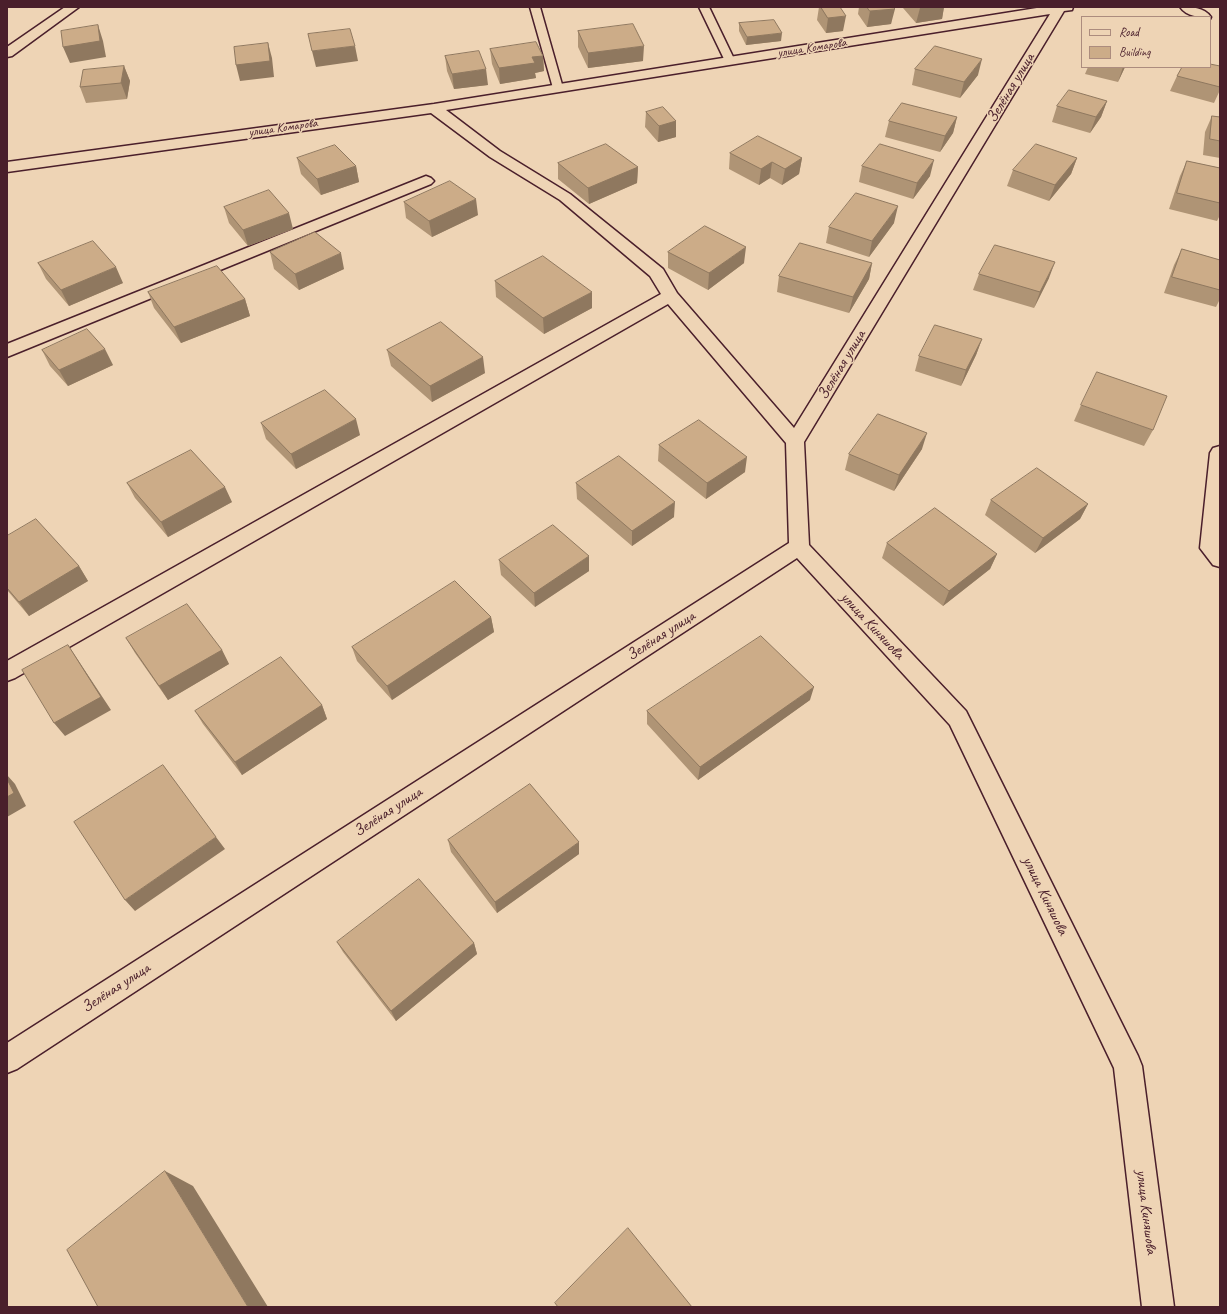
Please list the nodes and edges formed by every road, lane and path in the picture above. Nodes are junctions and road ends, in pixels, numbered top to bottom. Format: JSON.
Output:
{"nodes":[{"id":1,"x":73,"y":7,"type":"edge"},
{"id":2,"x":535,"y":7,"type":"edge"},
{"id":3,"x":704,"y":7,"type":"edge"},
{"id":4,"x":1186,"y":7,"type":"edge"},
{"id":5,"x":1064,"y":8,"type":"edge"},
{"id":6,"x":1203,"y":16,"type":"edge"},
{"id":7,"x":7,"y":53,"type":"edge"},
{"id":8,"x":730,"y":61,"type":"junction"},
{"id":9,"x":558,"y":88,"type":"junction"},
{"id":10,"x":434,"y":108,"type":"junction"},
{"id":11,"x":7,"y":167,"type":"edge"},
{"id":12,"x":426,"y":181,"type":"dead end"},
{"id":13,"x":670,"y":296,"type":"junction"},
{"id":14,"x":7,"y":351,"type":"edge"},
{"id":15,"x":795,"y":442,"type":"junction"},
{"id":16,"x":1220,"y":453,"type":"edge"},
{"id":17,"x":799,"y":547,"type":"junction"},
{"id":18,"x":1220,"y":559,"type":"edge"},
{"id":19,"x":7,"y":672,"type":"edge"},
{"id":20,"x":7,"y":1059,"type":"edge"},
{"id":21,"x":1158,"y":1307,"type":"edge"}],
"edges":[{"from":1,"to":7,"type":"street"},
{"from":2,"to":9,"type":"lane"},
{"from":3,"to":8,"type":"lane"},
{"from":4,"to":6,"type":"street"},
{"from":5,"to":8,"type":"street","name":"улица Комарова"},
{"from":5,"to":15,"type":"street","name":"Зелёная улица"},
{"from":8,"to":9,"type":"street","name":"улица Комарова"},
{"from":9,"to":10,"type":"street","name":"улица Комарова"},
{"from":10,"to":11,"type":"street","name":"улица Комарова"},
{"from":10,"to":13,"type":"street"},
{"from":12,"to":14,"type":"street"},
{"from":13,"to":15,"type":"street"},
{"from":13,"to":19,"type":"street"},
{"from":15,"to":17,"type":"street"},
{"from":16,"to":18,"type":"street"},
{"from":17,"to":20,"type":"street","name":"Зелёная улица"},
{"from":17,"to":21,"type":"street","name":"улица Киняшова"}]}
